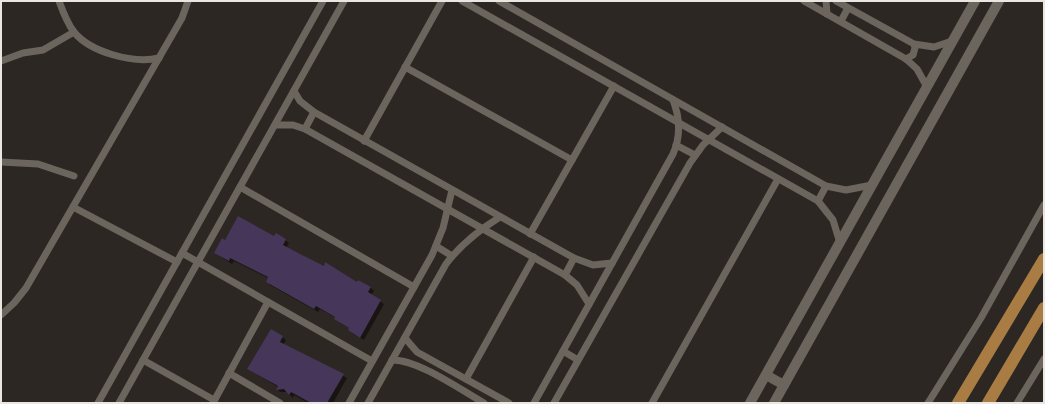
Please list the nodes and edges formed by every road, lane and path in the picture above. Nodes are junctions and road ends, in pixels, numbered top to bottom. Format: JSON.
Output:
{"nodes":[{"id":1,"x":59,"y":1,"type":"edge"},
{"id":2,"x":188,"y":1,"type":"edge"},
{"id":3,"x":323,"y":1,"type":"edge"},
{"id":4,"x":344,"y":1,"type":"edge"},
{"id":5,"x":442,"y":1,"type":"edge"},
{"id":6,"x":462,"y":1,"type":"edge"},
{"id":7,"x":499,"y":1,"type":"edge"},
{"id":8,"x":804,"y":1,"type":"edge"},
{"id":9,"x":826,"y":1,"type":"edge"},
{"id":10,"x":836,"y":1,"type":"edge"},
{"id":11,"x":975,"y":1,"type":"edge"},
{"id":12,"x":999,"y":1,"type":"edge"},
{"id":13,"x":848,"y":8,"type":"junction"},
{"id":14,"x":827,"y":14,"type":"junction"},
{"id":15,"x":840,"y":21,"type":"junction"},
{"id":16,"x":74,"y":32,"type":"junction"},
{"id":17,"x":953,"y":40,"type":"junction"},
{"id":18,"x":914,"y":44,"type":"junction"},
{"id":19,"x":159,"y":58,"type":"junction"},
{"id":20,"x":906,"y":59,"type":"junction"},
{"id":21,"x":1,"y":61,"type":"edge"},
{"id":22,"x":405,"y":67,"type":"junction"},
{"id":23,"x":614,"y":86,"type":"junction"},
{"id":24,"x":927,"y":88,"type":"junction"},
{"id":25,"x":294,"y":91,"type":"junction"},
{"id":26,"x":673,"y":100,"type":"junction"},
{"id":27,"x":314,"y":112,"type":"junction"},
{"id":28,"x":679,"y":123,"type":"junction"},
{"id":29,"x":275,"y":125,"type":"junction"},
{"id":30,"x":722,"y":128,"type":"junction"},
{"id":31,"x":305,"y":129,"type":"junction"},
{"id":32,"x":364,"y":140,"type":"junction"},
{"id":33,"x":708,"y":140,"type":"junction"},
{"id":34,"x":676,"y":145,"type":"junction"},
{"id":35,"x":695,"y":155,"type":"junction"},
{"id":36,"x":572,"y":160,"type":"junction"},
{"id":37,"x":1,"y":162,"type":"edge"},
{"id":38,"x":74,"y":176,"type":"dead end"},
{"id":39,"x":778,"y":179,"type":"junction"},
{"id":40,"x":872,"y":185,"type":"junction"},
{"id":41,"x":826,"y":186,"type":"junction"},
{"id":42,"x":240,"y":187,"type":"junction"},
{"id":43,"x":452,"y":190,"type":"junction"},
{"id":44,"x":818,"y":201,"type":"junction"},
{"id":45,"x":1044,"y":205,"type":"edge"},
{"id":46,"x":73,"y":207,"type":"junction"},
{"id":47,"x":448,"y":209,"type":"junction"},
{"id":48,"x":500,"y":216,"type":"junction"},
{"id":49,"x":482,"y":228,"type":"junction"},
{"id":50,"x":530,"y":234,"type":"junction"},
{"id":51,"x":840,"y":243,"type":"junction"},
{"id":52,"x":436,"y":246,"type":"junction"},
{"id":53,"x":182,"y":253,"type":"junction"},
{"id":54,"x":452,"y":256,"type":"junction"},
{"id":55,"x":534,"y":257,"type":"junction"},
{"id":56,"x":574,"y":258,"type":"junction"},
{"id":57,"x":1044,"y":259,"type":"edge"},
{"id":58,"x":177,"y":262,"type":"junction"},
{"id":59,"x":198,"y":262,"type":"junction"},
{"id":60,"x":612,"y":263,"type":"junction"},
{"id":61,"x":565,"y":275,"type":"junction"},
{"id":62,"x":414,"y":287,"type":"junction"},
{"id":63,"x":268,"y":302,"type":"junction"},
{"id":64,"x":590,"y":304,"type":"junction"},
{"id":65,"x":1044,"y":308,"type":"edge"},
{"id":66,"x":1,"y":315,"type":"edge"},
{"id":67,"x":405,"y":338,"type":"junction"},
{"id":68,"x":563,"y":351,"type":"junction"},
{"id":69,"x":421,"y":354,"type":"junction"},
{"id":70,"x":1044,"y":359,"type":"edge"},
{"id":71,"x":143,"y":360,"type":"junction"},
{"id":72,"x":392,"y":360,"type":"junction"},
{"id":73,"x":578,"y":360,"type":"junction"},
{"id":74,"x":372,"y":361,"type":"junction"},
{"id":75,"x":416,"y":364,"type":"junction"},
{"id":76,"x":229,"y":374,"type":"junction"},
{"id":77,"x":766,"y":375,"type":"junction"},
{"id":78,"x":466,"y":379,"type":"junction"},
{"id":79,"x":784,"y":385,"type":"junction"},
{"id":80,"x":213,"y":402,"type":"edge"},
{"id":81,"x":98,"y":403,"type":"edge"},
{"id":82,"x":119,"y":403,"type":"edge"},
{"id":83,"x":280,"y":403,"type":"edge"},
{"id":84,"x":349,"y":403,"type":"edge"},
{"id":85,"x":368,"y":403,"type":"edge"},
{"id":86,"x":484,"y":403,"type":"edge"},
{"id":87,"x":509,"y":403,"type":"edge"},
{"id":88,"x":534,"y":403,"type":"edge"},
{"id":89,"x":554,"y":403,"type":"edge"},
{"id":90,"x":652,"y":403,"type":"edge"},
{"id":91,"x":750,"y":403,"type":"edge"},
{"id":92,"x":774,"y":403,"type":"edge"},
{"id":93,"x":928,"y":403,"type":"edge"},
{"id":94,"x":958,"y":403,"type":"edge"},
{"id":95,"x":988,"y":403,"type":"edge"},
{"id":96,"x":1017,"y":403,"type":"edge"}],
"edges":[{"from":1,"to":16,"type":"street"},
{"from":2,"to":19,"type":"street"},
{"from":3,"to":53,"type":"street"},
{"from":4,"to":25,"type":"street"},
{"from":5,"to":22,"type":"street"},
{"from":6,"to":23,"type":"street"},
{"from":7,"to":26,"type":"street"},
{"from":8,"to":14,"type":"street"},
{"from":9,"to":14,"type":"street"},
{"from":10,"to":13,"type":"street"},
{"from":11,"to":17,"type":"street"},
{"from":12,"to":79,"type":"street"},
{"from":13,"to":15,"type":"street"},
{"from":13,"to":18,"type":"street"},
{"from":14,"to":15,"type":"street"},
{"from":15,"to":20,"type":"street"},
{"from":16,"to":19,"type":"street"},
{"from":16,"to":21,"type":"street"},
{"from":17,"to":18,"type":"street"},
{"from":17,"to":24,"type":"street"},
{"from":18,"to":20,"type":"street"},
{"from":19,"to":46,"type":"street"},
{"from":20,"to":24,"type":"street"},
{"from":22,"to":32,"type":"street"},
{"from":22,"to":36,"type":"street"},
{"from":23,"to":28,"type":"street"},
{"from":23,"to":36,"type":"street"},
{"from":24,"to":40,"type":"street"},
{"from":25,"to":27,"type":"street"},
{"from":25,"to":29,"type":"street"},
{"from":26,"to":28,"type":"street"},
{"from":26,"to":30,"type":"street"},
{"from":27,"to":31,"type":"street"},
{"from":27,"to":32,"type":"street"},
{"from":28,"to":33,"type":"street"},
{"from":28,"to":34,"type":"street"},
{"from":29,"to":31,"type":"street"},
{"from":29,"to":42,"type":"street"},
{"from":30,"to":33,"type":"street"},
{"from":30,"to":41,"type":"street"},
{"from":31,"to":47,"type":"street"},
{"from":32,"to":43,"type":"street"},
{"from":33,"to":35,"type":"street"},
{"from":33,"to":39,"type":"street"},
{"from":34,"to":35,"type":"street"},
{"from":34,"to":60,"type":"street"},
{"from":35,"to":73,"type":"street"},
{"from":36,"to":50,"type":"street"},
{"from":37,"to":38,"type":"street"},
{"from":39,"to":44,"type":"street"},
{"from":39,"to":90,"type":"street"},
{"from":40,"to":41,"type":"street"},
{"from":40,"to":51,"type":"street"},
{"from":41,"to":44,"type":"street"},
{"from":42,"to":59,"type":"street"},
{"from":42,"to":62,"type":"street"},
{"from":43,"to":47,"type":"street"},
{"from":43,"to":48,"type":"street"},
{"from":44,"to":51,"type":"street"},
{"from":45,"to":93,"type":"street"},
{"from":46,"to":58,"type":"street"},
{"from":46,"to":66,"type":"street"},
{"from":47,"to":49,"type":"street"},
{"from":47,"to":52,"type":"street"},
{"from":48,"to":49,"type":"street"},
{"from":48,"to":50,"type":"street"},
{"from":49,"to":54,"type":"street"},
{"from":49,"to":55,"type":"street"},
{"from":50,"to":56,"type":"street"},
{"from":51,"to":77,"type":"street"},
{"from":52,"to":54,"type":"street"},
{"from":52,"to":62,"type":"street"},
{"from":53,"to":58,"type":"street"},
{"from":53,"to":59,"type":"street"},
{"from":54,"to":67,"type":"street"},
{"from":55,"to":61,"type":"street"},
{"from":55,"to":78,"type":"street"},
{"from":56,"to":60,"type":"street"},
{"from":56,"to":61,"type":"street"},
{"from":57,"to":94,"type":"main road"},
{"from":58,"to":81,"type":"street"},
{"from":59,"to":63,"type":"street"},
{"from":59,"to":71,"type":"street"},
{"from":60,"to":64,"type":"street"},
{"from":61,"to":64,"type":"street"},
{"from":62,"to":74,"type":"street"},
{"from":63,"to":74,"type":"street"},
{"from":63,"to":76,"type":"street"},
{"from":64,"to":68,"type":"street"},
{"from":65,"to":95,"type":"main road"},
{"from":67,"to":69,"type":"street"},
{"from":67,"to":72,"type":"street"},
{"from":68,"to":73,"type":"street"},
{"from":68,"to":88,"type":"street"},
{"from":69,"to":75,"type":"street"},
{"from":69,"to":78,"type":"street"},
{"from":70,"to":96,"type":"street"},
{"from":71,"to":80,"type":"street"},
{"from":71,"to":82,"type":"street"},
{"from":72,"to":75,"type":"street"},
{"from":72,"to":85,"type":"street"},
{"from":73,"to":89,"type":"street"},
{"from":74,"to":84,"type":"street"},
{"from":75,"to":86,"type":"street"},
{"from":76,"to":80,"type":"street"},
{"from":76,"to":83,"type":"street"},
{"from":77,"to":79,"type":"street"},
{"from":77,"to":91,"type":"street"},
{"from":78,"to":87,"type":"street"},
{"from":79,"to":92,"type":"street"}]}
